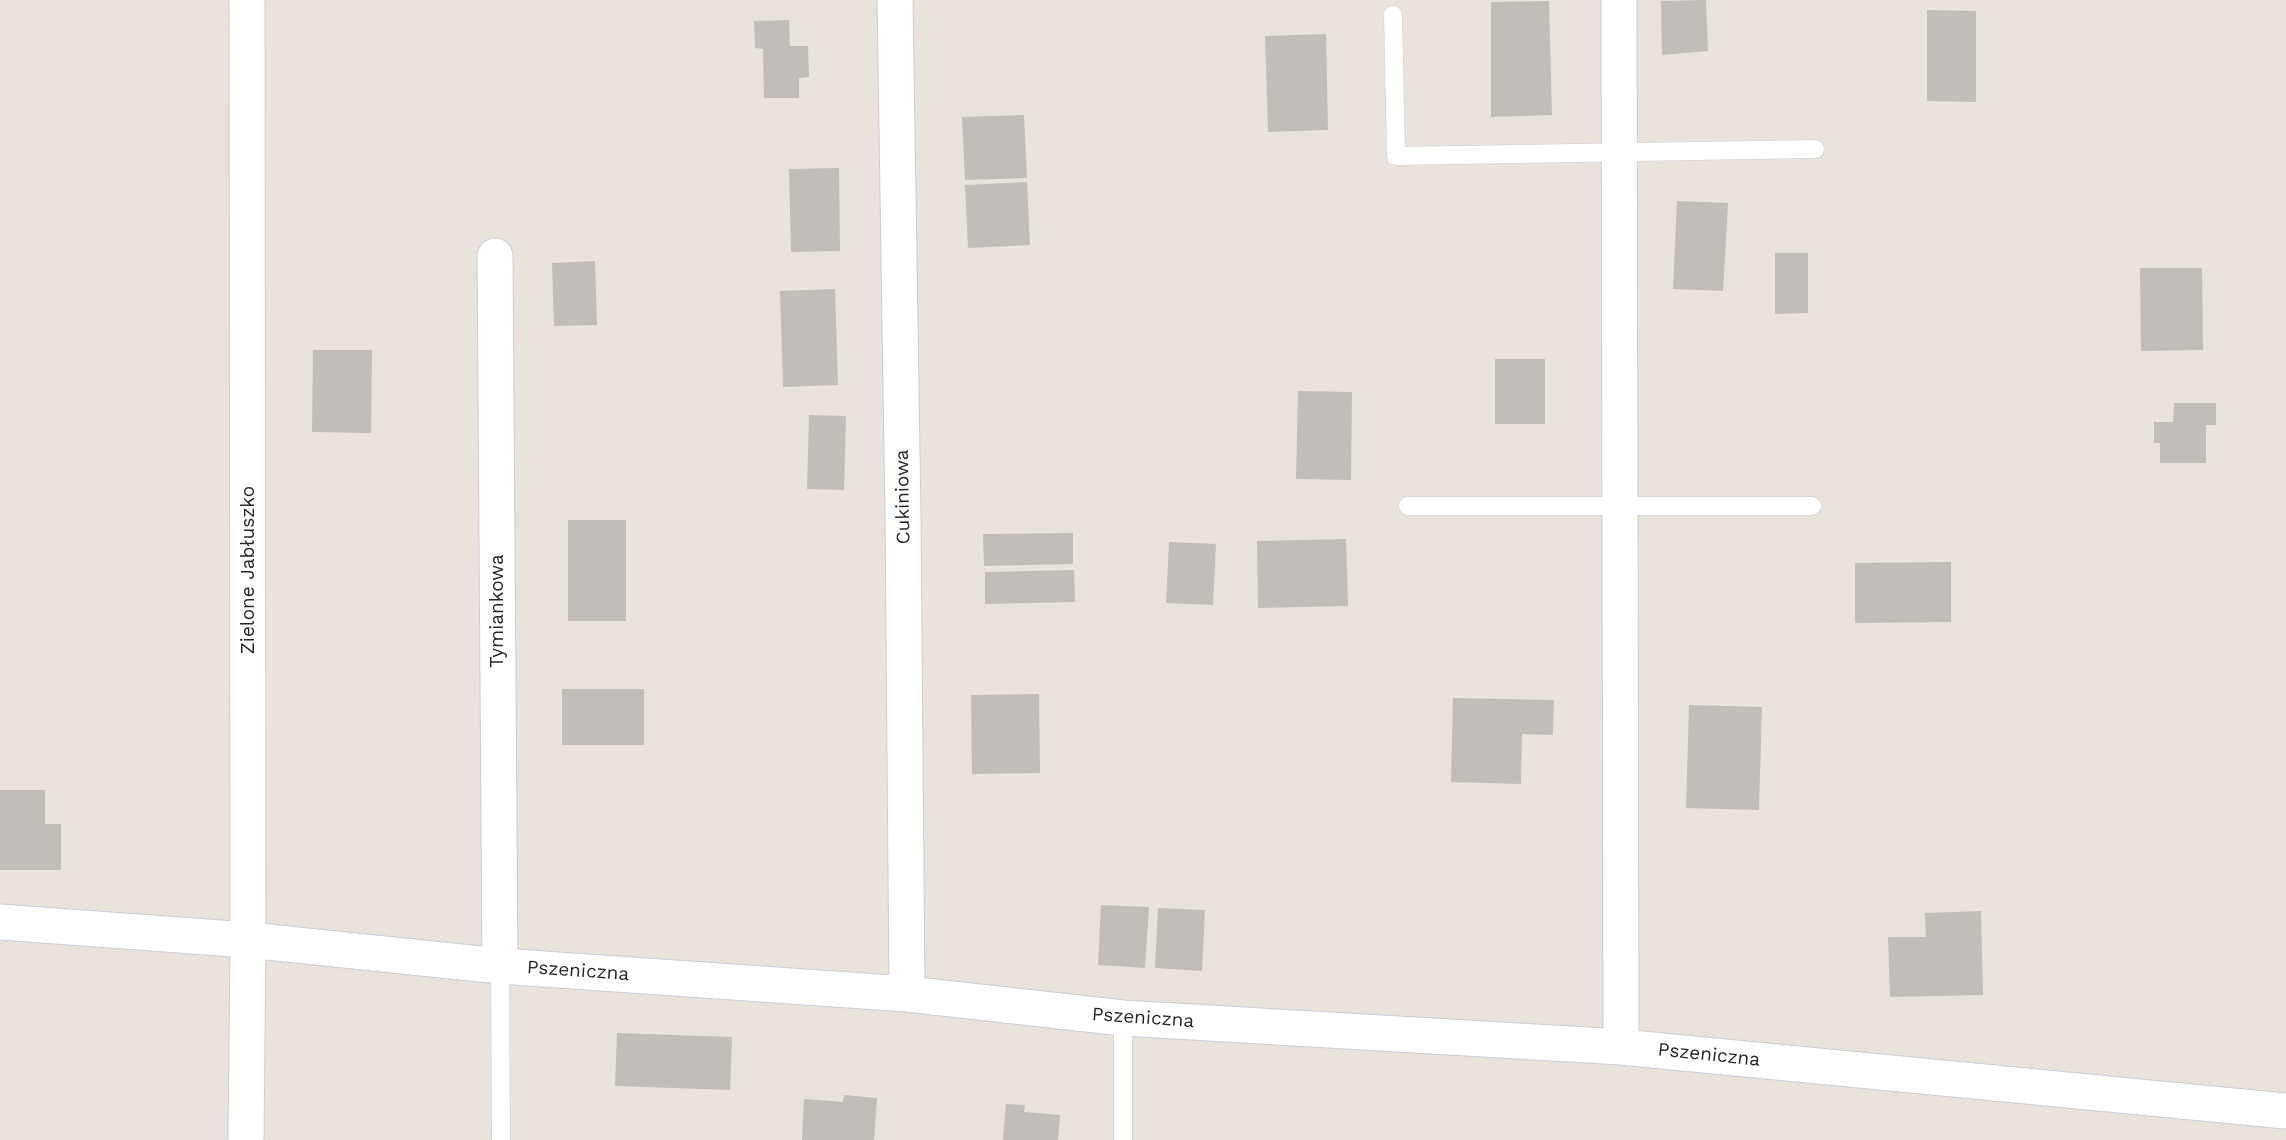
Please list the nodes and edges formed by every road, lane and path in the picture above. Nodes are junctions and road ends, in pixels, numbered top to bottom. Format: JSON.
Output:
{"nodes":[{"id":1,"x":247,"y":0,"type":"edge"},
{"id":2,"x":895,"y":0,"type":"edge"},
{"id":3,"x":1619,"y":0,"type":"edge"},
{"id":4,"x":1393,"y":15,"type":"dead end"},
{"id":5,"x":1815,"y":149,"type":"dead end"},
{"id":6,"x":1619,"y":152,"type":"junction"},
{"id":7,"x":495,"y":256,"type":"dead end"},
{"id":8,"x":1620,"y":505,"type":"junction"},
{"id":9,"x":1408,"y":506,"type":"dead end"},
{"id":10,"x":1812,"y":506,"type":"dead end"},
{"id":11,"x":0,"y":922,"type":"edge"},
{"id":12,"x":248,"y":940,"type":"junction"},
{"id":13,"x":500,"y":966,"type":"junction"},
{"id":14,"x":907,"y":994,"type":"junction"},
{"id":15,"x":1123,"y":1018,"type":"junction"},
{"id":16,"x":1621,"y":1047,"type":"junction"},
{"id":17,"x":2286,"y":1111,"type":"edge"},
{"id":18,"x":246,"y":1140,"type":"edge"},
{"id":19,"x":501,"y":1140,"type":"edge"},
{"id":20,"x":1123,"y":1140,"type":"edge"}],
"edges":[{"from":1,"to":12,"type":"street","name":"Zielone Jabłuszko"},
{"from":2,"to":14,"type":"street","name":"Cukiniowa"},
{"from":3,"to":6,"type":"street"},
{"from":4,"to":6,"type":"lane"},
{"from":5,"to":6,"type":"lane"},
{"from":6,"to":8,"type":"street"},
{"from":7,"to":13,"type":"street","name":"Tymiankowa"},
{"from":8,"to":9,"type":"lane"},
{"from":8,"to":10,"type":"lane"},
{"from":8,"to":16,"type":"street"},
{"from":11,"to":12,"type":"street","name":"Pszeniczna"},
{"from":12,"to":13,"type":"street","name":"Pszeniczna"},
{"from":12,"to":18,"type":"street","name":"Zielone Jabłuszko"},
{"from":13,"to":14,"type":"street","name":"Pszeniczna"},
{"from":13,"to":19,"type":"lane"},
{"from":14,"to":15,"type":"street","name":"Pszeniczna"},
{"from":15,"to":16,"type":"street","name":"Pszeniczna"},
{"from":15,"to":20,"type":"lane"},
{"from":16,"to":17,"type":"street","name":"Pszeniczna"}]}
